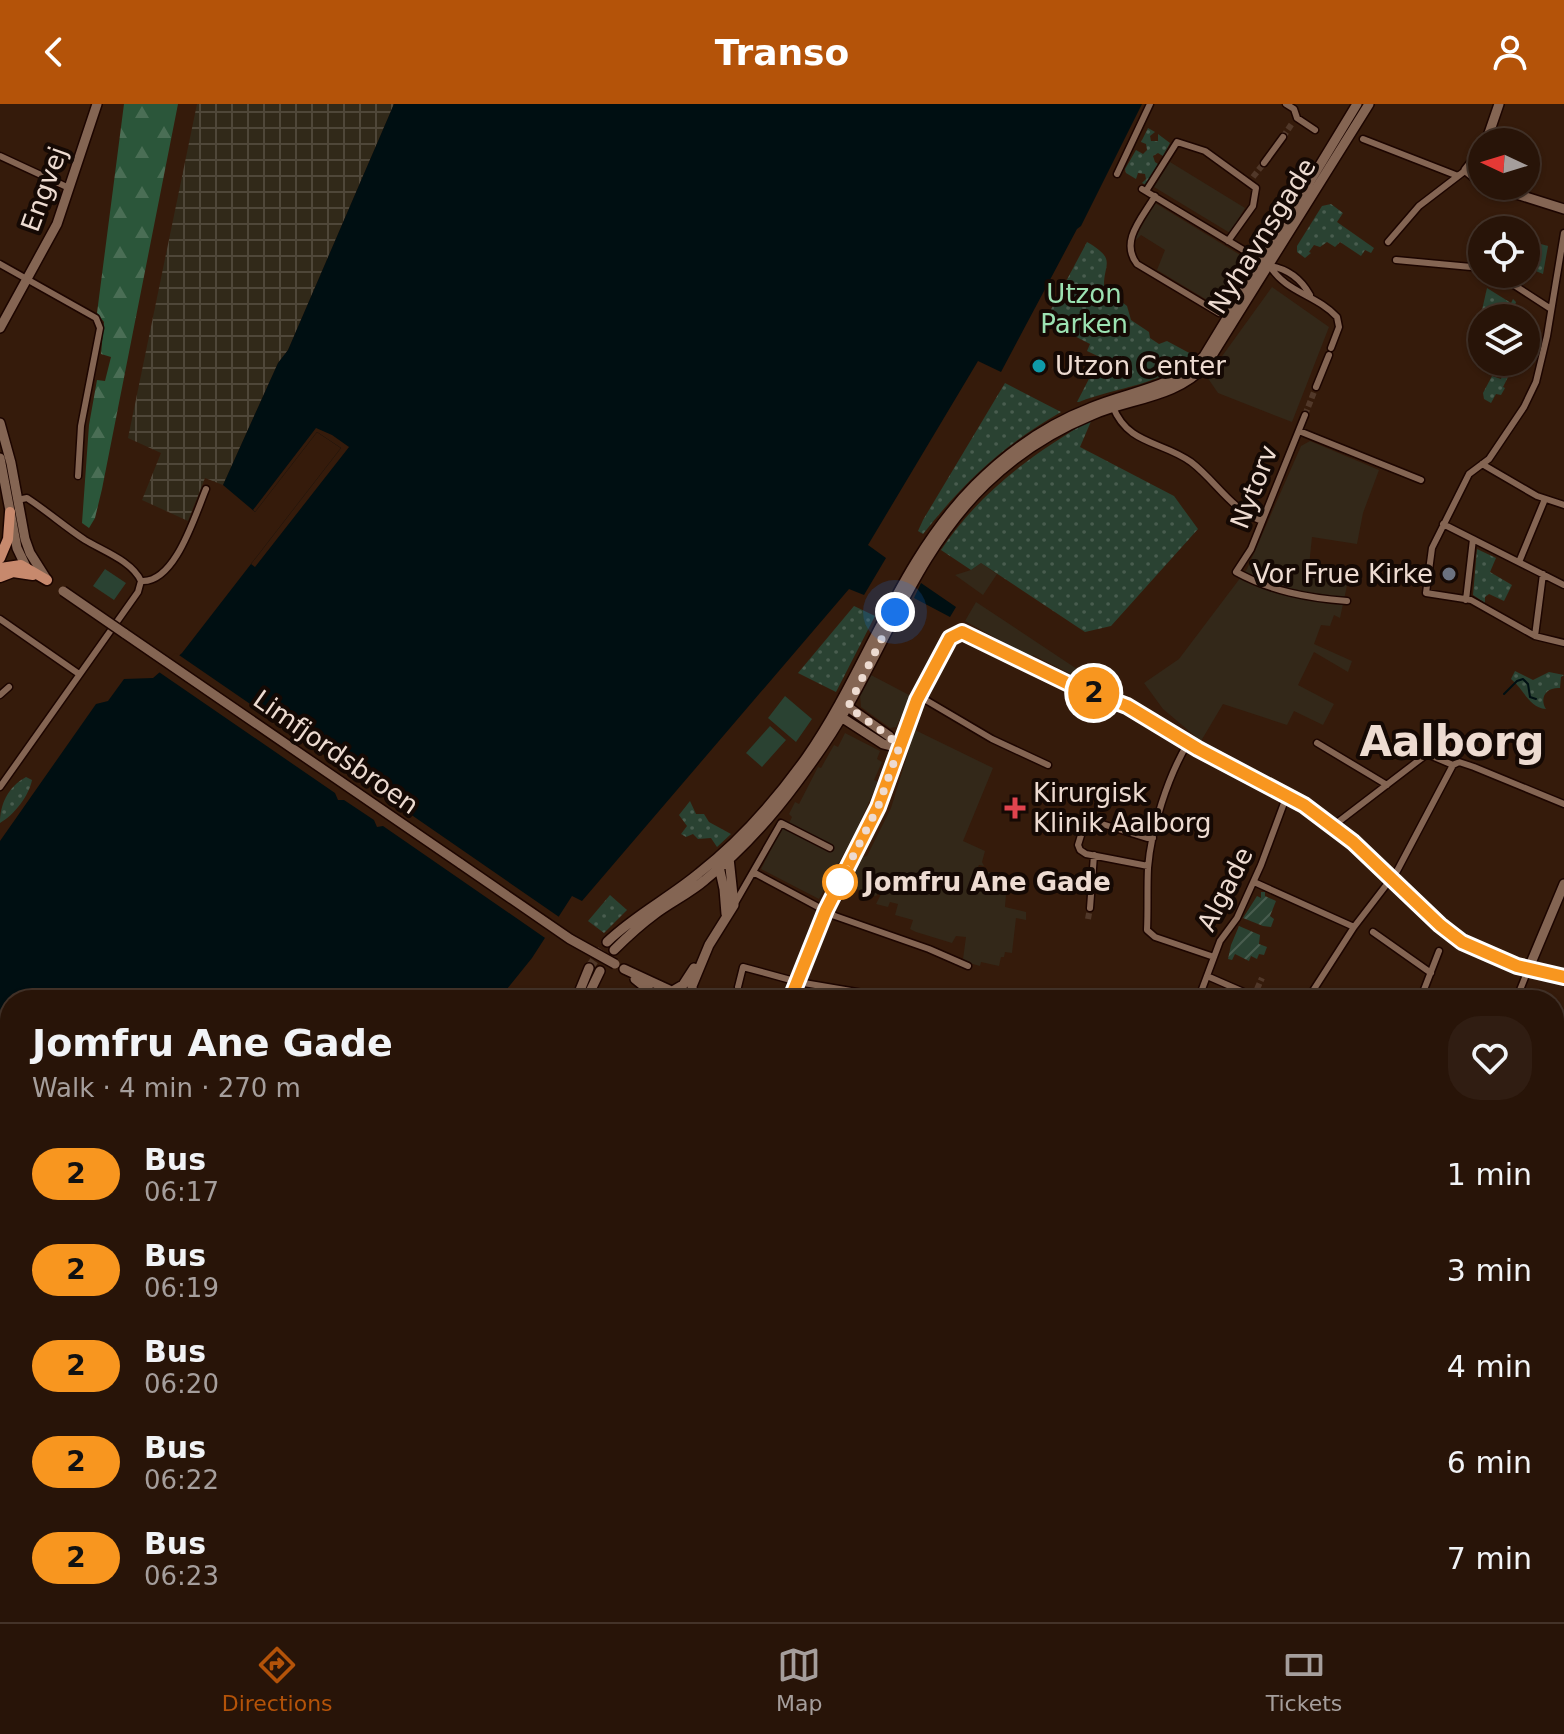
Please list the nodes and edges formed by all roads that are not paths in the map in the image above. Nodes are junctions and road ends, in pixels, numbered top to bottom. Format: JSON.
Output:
{"nodes":[{"id":1,"x":97,"y":104,"type":"edge"},
{"id":2,"x":1150,"y":104,"type":"edge"},
{"id":3,"x":1286,"y":104,"type":"edge"},
{"id":4,"x":1357,"y":104,"type":"edge"},
{"id":5,"x":1369,"y":104,"type":"edge"},
{"id":6,"x":1499,"y":104,"type":"edge"},
{"id":7,"x":1297,"y":107,"type":"edge"},
{"id":8,"x":1491,"y":128,"type":"edge"},
{"id":9,"x":1315,"y":130,"type":"dead end"},
{"id":10,"x":1283,"y":137,"type":"tunnel mouth"},
{"id":11,"x":1363,"y":139,"type":"dead end"},
{"id":12,"x":0,"y":156,"type":"edge"},
{"id":13,"x":1264,"y":163,"type":"tunnel mouth"},
{"id":14,"x":1468,"y":166,"type":"edge"},
{"id":15,"x":1462,"y":173,"type":"junction"},
{"id":16,"x":1117,"y":174,"type":"dead end"},
{"id":17,"x":1468,"y":176,"type":"edge"},
{"id":18,"x":70,"y":189,"type":"junction"},
{"id":19,"x":1155,"y":196,"type":"junction"},
{"id":20,"x":1535,"y":200,"type":"edge"},
{"id":21,"x":1564,"y":209,"type":"edge"},
{"id":22,"x":1564,"y":233,"type":"edge"},
{"id":23,"x":1228,"y":241,"type":"junction"},
{"id":24,"x":1388,"y":242,"type":"dead end"},
{"id":25,"x":1396,"y":260,"type":"dead end"},
{"id":26,"x":1266,"y":263,"type":"junction"},
{"id":27,"x":0,"y":264,"type":"edge"},
{"id":28,"x":1468,"y":266,"type":"edge"},
{"id":29,"x":28,"y":280,"type":"junction"},
{"id":30,"x":1519,"y":288,"type":"edge"},
{"id":31,"x":1310,"y":295,"type":"junction"},
{"id":32,"x":1551,"y":309,"type":"junction"},
{"id":33,"x":1219,"y":313,"type":"dead end"},
{"id":34,"x":0,"y":328,"type":"edge"},
{"id":35,"x":1316,"y":387,"type":"tunnel mouth"},
{"id":36,"x":1113,"y":407,"type":"junction"},
{"id":37,"x":1091,"y":411,"type":"junction"},
{"id":38,"x":1305,"y":415,"type":"tunnel mouth"},
{"id":39,"x":0,"y":423,"type":"edge"},
{"id":40,"x":1299,"y":431,"type":"junction"},
{"id":41,"x":0,"y":458,"type":"edge"},
{"id":42,"x":1482,"y":464,"type":"junction"},
{"id":43,"x":78,"y":476,"type":"dead end"},
{"id":44,"x":1421,"y":480,"type":"dead end"},
{"id":45,"x":206,"y":489,"type":"dead end"},
{"id":46,"x":1545,"y":499,"type":"junction"},
{"id":47,"x":12,"y":504,"type":"junction"},
{"id":48,"x":1564,"y":505,"type":"edge"},
{"id":49,"x":1262,"y":521,"type":"junction"},
{"id":50,"x":1443,"y":524,"type":"junction"},
{"id":51,"x":1473,"y":539,"type":"junction"},
{"id":52,"x":0,"y":558,"type":"edge"},
{"id":53,"x":1519,"y":562,"type":"junction"},
{"id":54,"x":25,"y":566,"type":"junction"},
{"id":55,"x":0,"y":568,"type":"edge"},
{"id":56,"x":1543,"y":574,"type":"junction"},
{"id":57,"x":33,"y":575,"type":"junction"},
{"id":58,"x":0,"y":577,"type":"edge"},
{"id":59,"x":48,"y":580,"type":"junction"},
{"id":60,"x":141,"y":581,"type":"junction"},
{"id":61,"x":1564,"y":585,"type":"edge"},
{"id":62,"x":1466,"y":600,"type":"junction"},
{"id":63,"x":1347,"y":601,"type":"dead end"},
{"id":64,"x":0,"y":619,"type":"edge"},
{"id":65,"x":1535,"y":636,"type":"junction"},
{"id":66,"x":1564,"y":643,"type":"edge"},
{"id":67,"x":79,"y":674,"type":"junction"},
{"id":68,"x":9,"y":687,"type":"dead end"},
{"id":69,"x":0,"y":695,"type":"edge"},
{"id":70,"x":919,"y":696,"type":"junction"},
{"id":71,"x":842,"y":710,"type":"junction"},
{"id":72,"x":1188,"y":743,"type":"junction"},
{"id":73,"x":1317,"y":743,"type":"dead end"},
{"id":74,"x":899,"y":748,"type":"junction"},
{"id":75,"x":1048,"y":765,"type":"dead end"},
{"id":76,"x":1453,"y":765,"type":"junction"},
{"id":77,"x":1387,"y":785,"type":"junction"},
{"id":78,"x":0,"y":787,"type":"edge"},
{"id":79,"x":1287,"y":795,"type":"junction"},
{"id":80,"x":1564,"y":804,"type":"edge"},
{"id":81,"x":1333,"y":826,"type":"junction"},
{"id":82,"x":1153,"y":838,"type":"junction"},
{"id":83,"x":830,"y":848,"type":"dead end"},
{"id":84,"x":1094,"y":855,"type":"junction"},
{"id":85,"x":729,"y":858,"type":"junction"},
{"id":86,"x":718,"y":863,"type":"junction"},
{"id":87,"x":1148,"y":866,"type":"junction"},
{"id":88,"x":753,"y":872,"type":"junction"},
{"id":89,"x":1391,"y":878,"type":"junction"},
{"id":90,"x":1254,"y":882,"type":"junction"},
{"id":91,"x":1564,"y":884,"type":"edge"},
{"id":92,"x":734,"y":905,"type":"junction"},
{"id":93,"x":1090,"y":908,"type":"tunnel mouth"},
{"id":94,"x":826,"y":910,"type":"junction"},
{"id":95,"x":726,"y":914,"type":"junction"},
{"id":96,"x":1354,"y":927,"type":"junction"},
{"id":97,"x":1373,"y":932,"type":"dead end"},
{"id":98,"x":709,"y":945,"type":"junction"},
{"id":99,"x":611,"y":946,"type":"tunnel mouth"},
{"id":100,"x":1439,"y":951,"type":"dead end"},
{"id":101,"x":1214,"y":957,"type":"junction"},
{"id":102,"x":968,"y":966,"type":"dead end"},
{"id":103,"x":619,"y":967,"type":"junction"},
{"id":104,"x":589,"y":968,"type":"tunnel mouth"},
{"id":105,"x":1528,"y":970,"type":"junction"},
{"id":106,"x":600,"y":971,"type":"tunnel mouth"},
{"id":107,"x":1431,"y":973,"type":"junction"},
{"id":108,"x":1207,"y":976,"type":"junction"},
{"id":109,"x":1564,"y":977,"type":"edge"},
{"id":110,"x":798,"y":982,"type":"junction"},
{"id":111,"x":738,"y":987,"type":"dead end"},
{"id":112,"x":580,"y":990,"type":"edge"},
{"id":113,"x":591,"y":990,"type":"edge"},
{"id":114,"x":648,"y":990,"type":"edge"},
{"id":115,"x":663,"y":990,"type":"edge"},
{"id":116,"x":680,"y":990,"type":"edge"},
{"id":117,"x":692,"y":990,"type":"edge"},
{"id":118,"x":794,"y":990,"type":"edge"},
{"id":119,"x":840,"y":990,"type":"edge"},
{"id":120,"x":1202,"y":990,"type":"edge"},
{"id":121,"x":1247,"y":990,"type":"edge"},
{"id":122,"x":1313,"y":990,"type":"edge"},
{"id":123,"x":1424,"y":990,"type":"edge"},
{"id":124,"x":1520,"y":990,"type":"edge"}],
"edges":[{"from":1,"to":18,"type":"main road","name":"Engvej"},
{"from":2,"to":16,"type":"street"},
{"from":3,"to":7,"type":"street"},
{"from":4,"to":26,"type":"main road","name":"Nyhavnsgade"},
{"from":5,"to":26,"type":"main road","name":"Nyhavnsgade"},
{"from":6,"to":8,"type":"main road"},
{"from":7,"to":9,"type":"street"},
{"from":10,"to":13,"type":"street"},
{"from":11,"to":15,"type":"street"},
{"from":12,"to":18,"type":"street"},
{"from":14,"to":15,"type":"main road"},
{"from":15,"to":17,"type":"main road"},
{"from":15,"to":24,"type":"street"},
{"from":18,"to":29,"type":"main road","name":"Engvej"},
{"from":19,"to":23,"type":"street"},
{"from":19,"to":23,"type":"street"},
{"from":19,"to":33,"type":"street"},
{"from":20,"to":21,"type":"main road"},
{"from":22,"to":32,"type":"street"},
{"from":23,"to":26,"type":"street"},
{"from":25,"to":28,"type":"street"},
{"from":26,"to":31,"type":"street"},
{"from":26,"to":31,"type":"street"},
{"from":26,"to":36,"type":"main road","name":"Nyhavnsgade"},
{"from":26,"to":37,"type":"main road","name":"Nyhavnsgade"},
{"from":27,"to":29,"type":"street"},
{"from":29,"to":34,"type":"main road","name":"Engvej"},
{"from":29,"to":43,"type":"street"},
{"from":30,"to":32,"type":"street"},
{"from":31,"to":35,"type":"street"},
{"from":32,"to":42,"type":"street"},
{"from":36,"to":37,"type":"main road","name":"Nyhavnsgade"},
{"from":36,"to":49,"type":"street"},
{"from":37,"to":71,"type":"main road"},
{"from":38,"to":40,"type":"street","name":"Nytorv"},
{"from":39,"to":47,"type":"main road"},
{"from":40,"to":44,"type":"street"},
{"from":40,"to":49,"type":"street","name":"Nytorv"},
{"from":41,"to":47,"type":"main road"},
{"from":42,"to":46,"type":"street"},
{"from":42,"to":50,"type":"street"},
{"from":45,"to":60,"type":"street"},
{"from":46,"to":48,"type":"street"},
{"from":46,"to":53,"type":"street"},
{"from":47,"to":52,"type":"main road"},
{"from":47,"to":54,"type":"main road"},
{"from":47,"to":59,"type":"main road"},
{"from":47,"to":60,"type":"street"},
{"from":49,"to":63,"type":"street","name":"Nytorv"},
{"from":50,"to":51,"type":"street"},
{"from":50,"to":62,"type":"street"},
{"from":51,"to":53,"type":"street"},
{"from":51,"to":62,"type":"street"},
{"from":53,"to":56,"type":"street"},
{"from":54,"to":55,"type":"main road"},
{"from":54,"to":57,"type":"main road"},
{"from":54,"to":59,"type":"main road"},
{"from":56,"to":61,"type":"street"},
{"from":56,"to":65,"type":"street"},
{"from":57,"to":58,"type":"main road"},
{"from":57,"to":59,"type":"main road","name":"Limfjordsbroen"},
{"from":59,"to":103,"type":"main road","name":"Limfjordsbroen","bridge":true},
{"from":60,"to":67,"type":"street"},
{"from":62,"to":65,"type":"street"},
{"from":64,"to":67,"type":"street"},
{"from":65,"to":66,"type":"street"},
{"from":67,"to":78,"type":"street"},
{"from":68,"to":69,"type":"street"},
{"from":70,"to":72,"type":"main road"},
{"from":70,"to":74,"type":"main road"},
{"from":70,"to":75,"type":"street"},
{"from":71,"to":74,"type":"main road"},
{"from":71,"to":85,"type":"main road"},
{"from":71,"to":86,"type":"main road"},
{"from":72,"to":79,"type":"main road"},
{"from":72,"to":82,"type":"street"},
{"from":73,"to":77,"type":"street"},
{"from":74,"to":94,"type":"main road"},
{"from":76,"to":77,"type":"street"},
{"from":76,"to":80,"type":"street"},
{"from":76,"to":89,"type":"street"},
{"from":77,"to":81,"type":"street"},
{"from":79,"to":81,"type":"main road"},
{"from":79,"to":90,"type":"street","name":"Algade"},
{"from":81,"to":89,"type":"main road"},
{"from":82,"to":84,"type":"street"},
{"from":82,"to":87,"type":"street"},
{"from":83,"to":88,"type":"street"},
{"from":84,"to":87,"type":"street"},
{"from":84,"to":93,"type":"street"},
{"from":85,"to":86,"type":"main road"},
{"from":85,"to":92,"type":"main road"},
{"from":86,"to":95,"type":"main road"},
{"from":86,"to":99,"type":"main road"},
{"from":87,"to":101,"type":"street"},
{"from":88,"to":92,"type":"street"},
{"from":88,"to":94,"type":"street"},
{"from":89,"to":96,"type":"street"},
{"from":89,"to":105,"type":"main road"},
{"from":90,"to":96,"type":"street"},
{"from":90,"to":101,"type":"street","name":"Algade"},
{"from":91,"to":105,"type":"main road"},
{"from":92,"to":95,"type":"main road"},
{"from":94,"to":102,"type":"street"},
{"from":94,"to":110,"type":"main road"},
{"from":95,"to":98,"type":"main road"},
{"from":96,"to":122,"type":"street"},
{"from":97,"to":107,"type":"street"},
{"from":98,"to":116,"type":"main road"},
{"from":98,"to":117,"type":"main road"},
{"from":100,"to":107,"type":"street"},
{"from":101,"to":108,"type":"street","name":"Algade"},
{"from":103,"to":114,"type":"main road"},
{"from":103,"to":115,"type":"main road"},
{"from":104,"to":112,"type":"main road"},
{"from":105,"to":109,"type":"main road"},
{"from":105,"to":124,"type":"street"},
{"from":106,"to":113,"type":"main road"},
{"from":107,"to":123,"type":"street"},
{"from":108,"to":120,"type":"street","name":"Algade"},
{"from":108,"to":121,"type":"street"},
{"from":110,"to":111,"type":"street"},
{"from":110,"to":118,"type":"main road"},
{"from":110,"to":119,"type":"street"}]}
